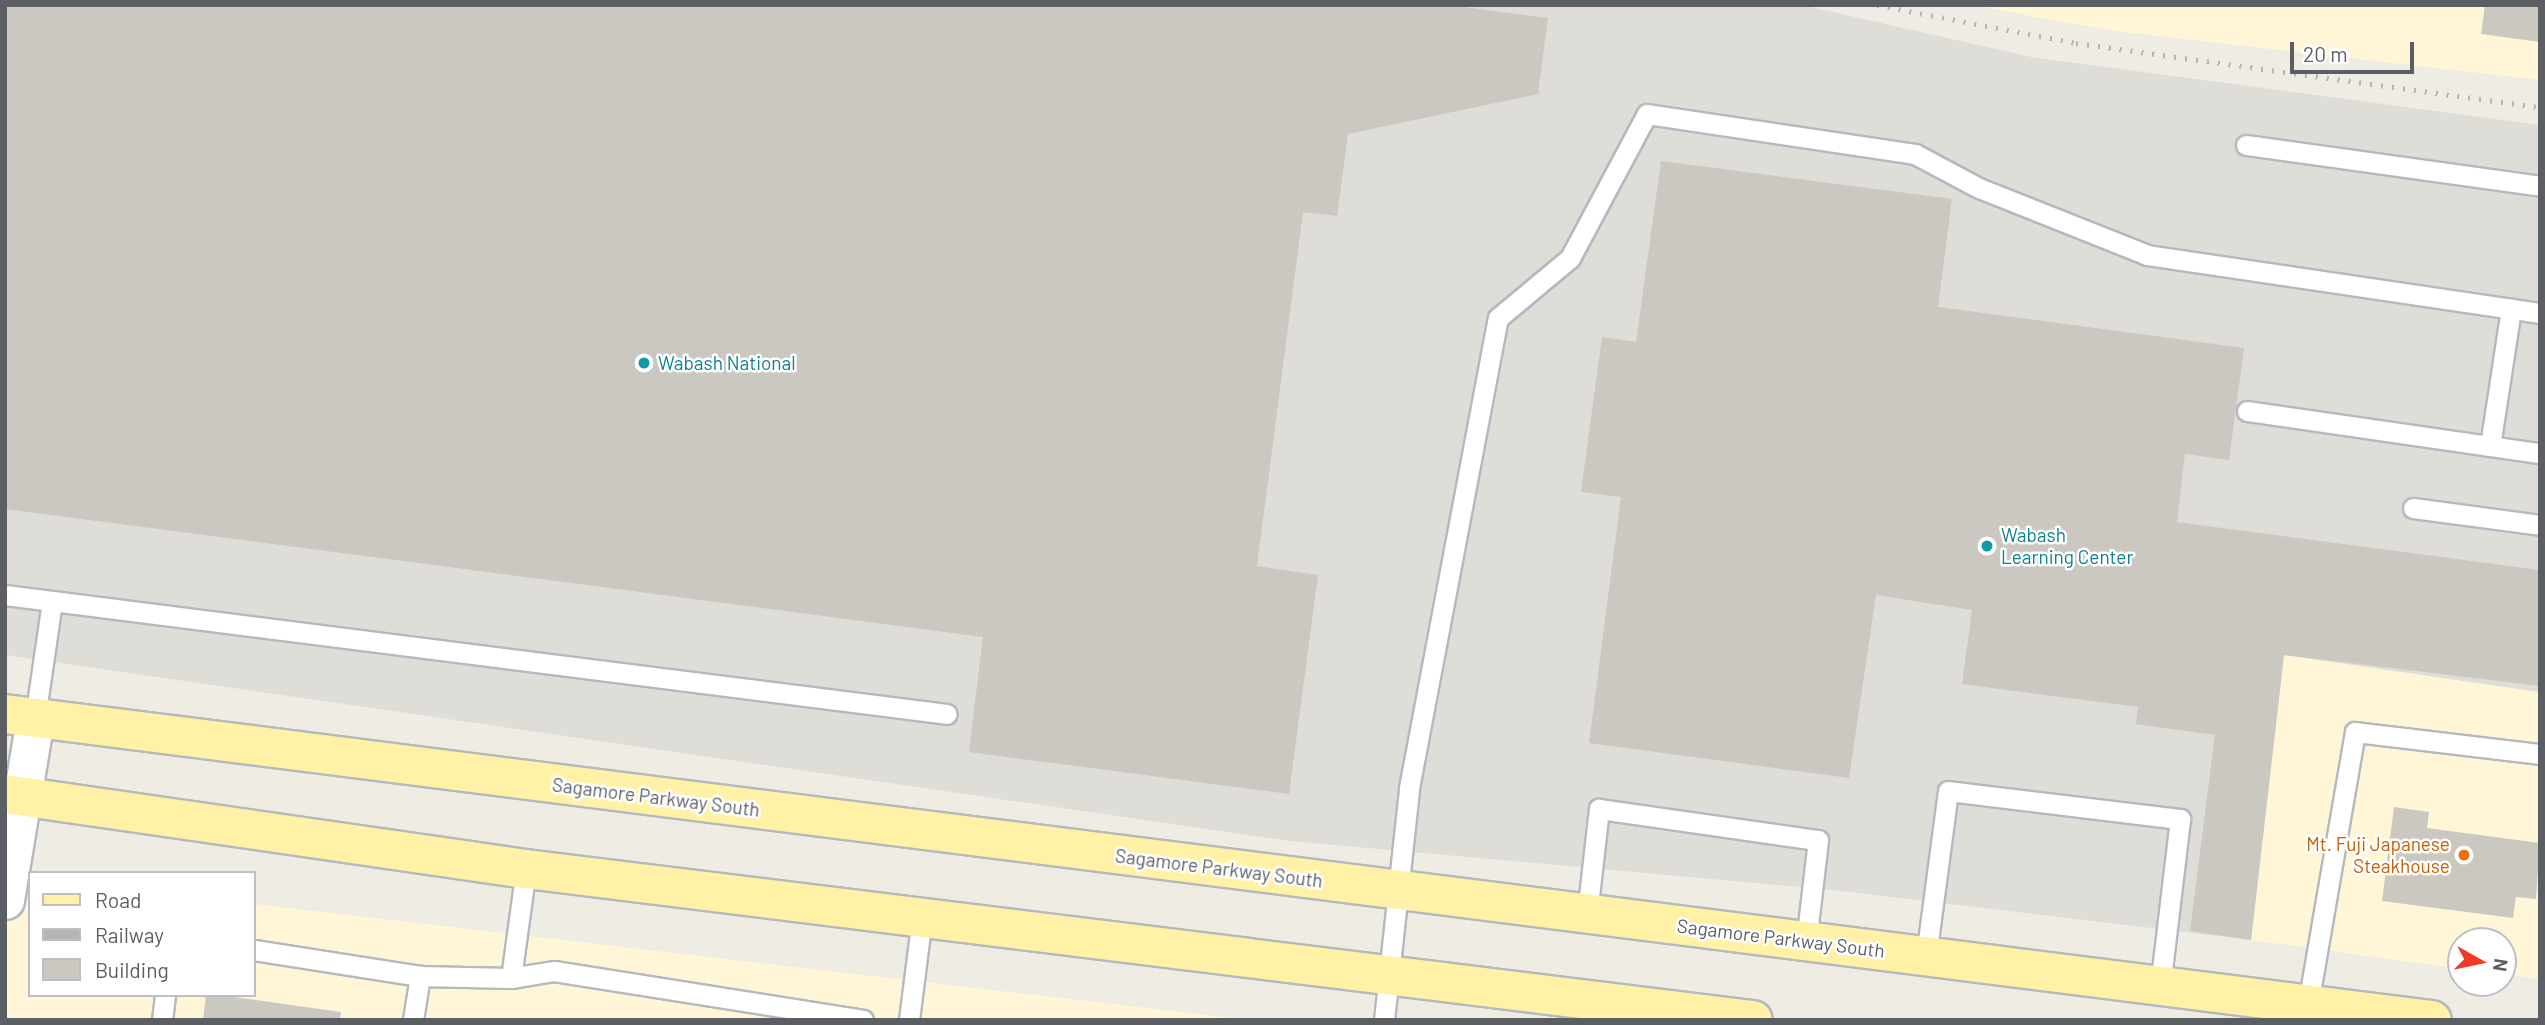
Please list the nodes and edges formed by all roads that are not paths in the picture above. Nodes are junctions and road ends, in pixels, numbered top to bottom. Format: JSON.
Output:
{"nodes":[{"id":1,"x":2246,"y":145,"type":"dead end"},
{"id":2,"x":2540,"y":186,"type":"edge"},
{"id":3,"x":2511,"y":309,"type":"junction"},
{"id":4,"x":2540,"y":313,"type":"edge"},
{"id":5,"x":2247,"y":411,"type":"dead end"},
{"id":6,"x":2490,"y":446,"type":"junction"},
{"id":7,"x":2540,"y":453,"type":"edge"},
{"id":8,"x":2413,"y":508,"type":"dead end"},
{"id":9,"x":2540,"y":525,"type":"edge"},
{"id":10,"x":5,"y":595,"type":"edge"},
{"id":11,"x":52,"y":601,"type":"junction"},
{"id":12,"x":947,"y":714,"type":"dead end"},
{"id":13,"x":20,"y":716,"type":"edge"},
{"id":14,"x":2540,"y":754,"type":"edge"},
{"id":15,"x":14,"y":795,"type":"edge"},
{"id":16,"x":526,"y":869,"type":"junction"},
{"id":17,"x":1400,"y":891,"type":"junction"},
{"id":18,"x":5,"y":900,"type":"edge"},
{"id":19,"x":1587,"y":914,"type":"junction"},
{"id":20,"x":922,"y":917,"type":"junction"},
{"id":21,"x":1806,"y":942,"type":"junction"},
{"id":22,"x":256,"y":950,"type":"edge"},
{"id":23,"x":1926,"y":956,"type":"junction"},
{"id":24,"x":1390,"y":974,"type":"junction"},
{"id":25,"x":420,"y":976,"type":"junction"},
{"id":26,"x":511,"y":978,"type":"junction"},
{"id":27,"x":2160,"y":986,"type":"junction"},
{"id":28,"x":165,"y":997,"type":"edge"},
{"id":29,"x":2308,"y":1004,"type":"junction"},
{"id":30,"x":783,"y":1014,"type":"edge"},
{"id":31,"x":162,"y":1020,"type":"edge"},
{"id":32,"x":413,"y":1020,"type":"edge"},
{"id":33,"x":863,"y":1020,"type":"edge"},
{"id":34,"x":909,"y":1020,"type":"edge"},
{"id":35,"x":1384,"y":1020,"type":"edge"},
{"id":36,"x":1753,"y":1020,"type":"edge"},
{"id":37,"x":2432,"y":1020,"type":"edge"}],
"edges":[{"from":1,"to":2,"type":"lane"},
{"from":3,"to":4,"type":"lane"},
{"from":3,"to":6,"type":"lane"},
{"from":3,"to":17,"type":"lane"},
{"from":5,"to":6,"type":"lane"},
{"from":6,"to":7,"type":"lane"},
{"from":8,"to":9,"type":"lane"},
{"from":10,"to":11,"type":"lane"},
{"from":11,"to":12,"type":"lane"},
{"from":11,"to":13,"type":"lane"},
{"from":13,"to":15,"type":"street"},
{"from":13,"to":17,"type":"main road","name":"Sagamore Parkway South"},
{"from":14,"to":29,"type":"lane"},
{"from":15,"to":16,"type":"main road"},
{"from":15,"to":18,"type":"street"},
{"from":16,"to":20,"type":"main road"},
{"from":16,"to":26,"type":"lane"},
{"from":17,"to":19,"type":"main road","name":"Sagamore Parkway South"},
{"from":17,"to":24,"type":"lane"},
{"from":19,"to":21,"type":"main road","name":"Sagamore Parkway South"},
{"from":19,"to":21,"type":"lane"},
{"from":20,"to":24,"type":"main road"},
{"from":20,"to":34,"type":"lane"},
{"from":21,"to":23,"type":"main road","name":"Sagamore Parkway South"},
{"from":22,"to":25,"type":"lane"},
{"from":23,"to":27,"type":"main road","name":"Sagamore Parkway South"},
{"from":23,"to":27,"type":"lane"},
{"from":24,"to":35,"type":"lane"},
{"from":24,"to":36,"type":"main road"},
{"from":25,"to":26,"type":"lane"},
{"from":25,"to":32,"type":"lane"},
{"from":26,"to":30,"type":"lane"},
{"from":27,"to":29,"type":"main road","name":"Sagamore Parkway South"},
{"from":28,"to":31,"type":"lane"},
{"from":29,"to":37,"type":"main road","name":"Sagamore Parkway South"},
{"from":30,"to":33,"type":"lane"}]}
